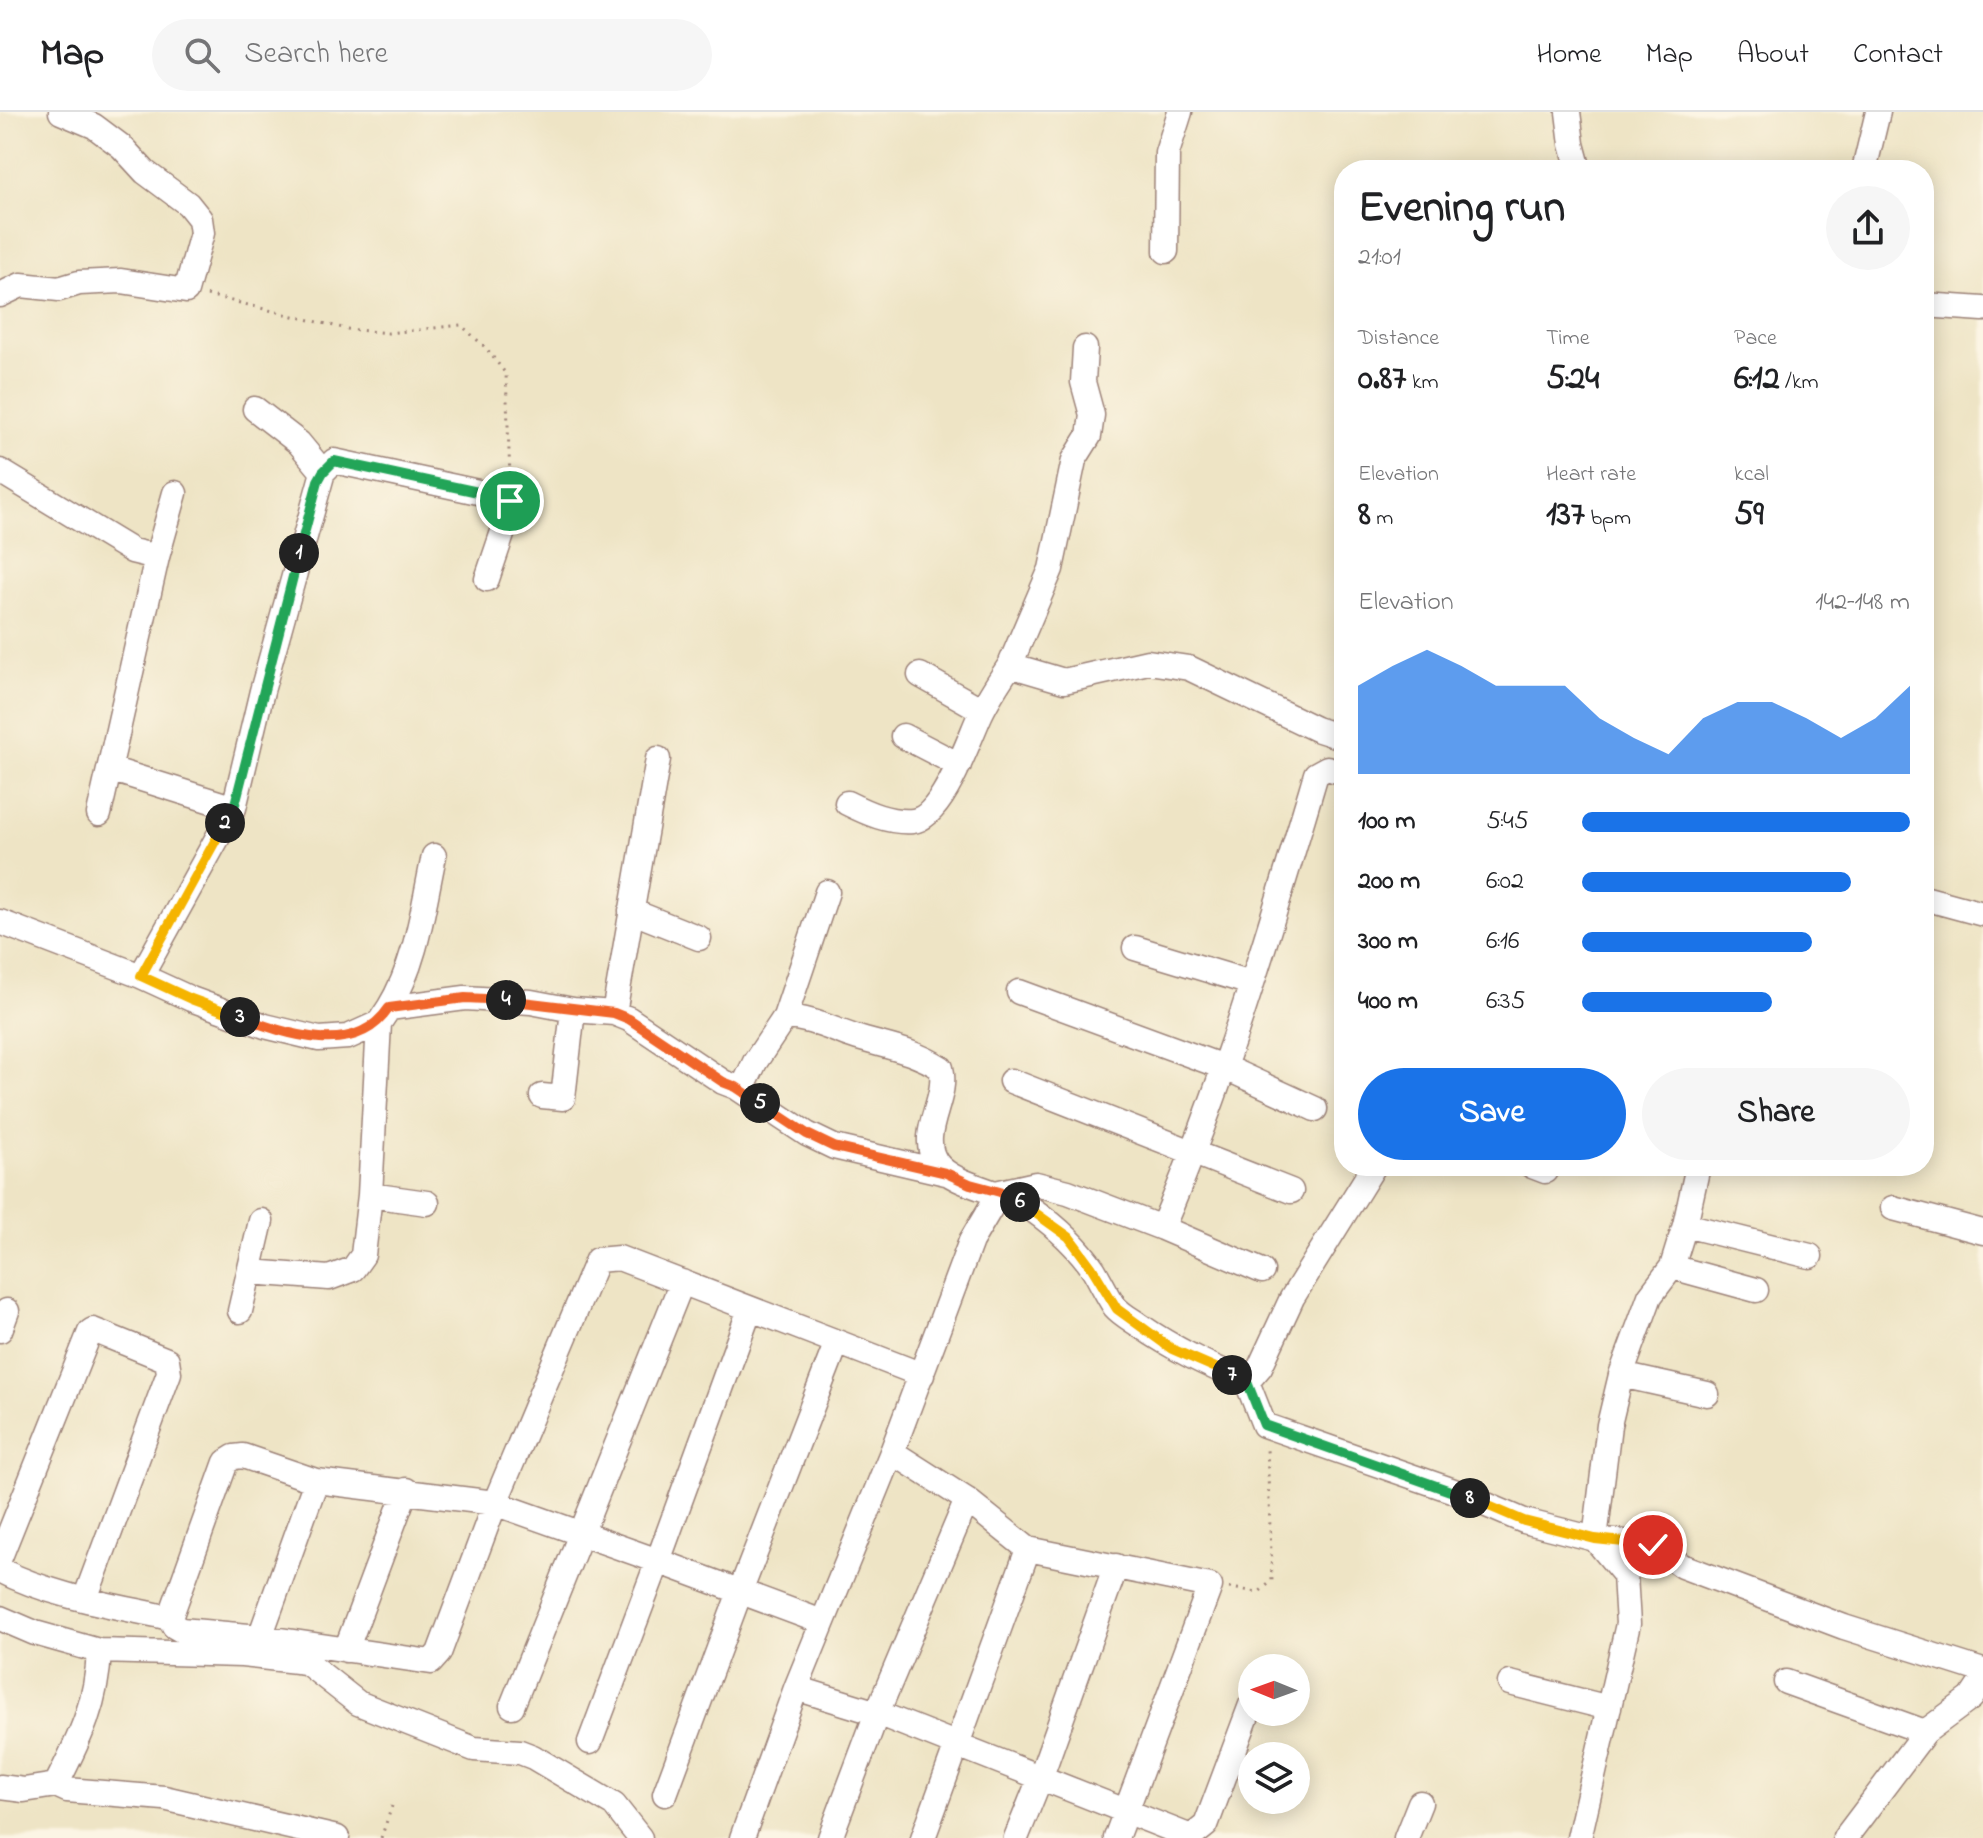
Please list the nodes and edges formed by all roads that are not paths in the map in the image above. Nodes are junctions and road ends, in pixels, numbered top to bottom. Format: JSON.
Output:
{"nodes":[{"id":1,"x":1180,"y":112,"type":"edge"},
{"id":2,"x":1568,"y":112,"type":"edge"},
{"id":3,"x":1878,"y":112,"type":"edge"},
{"id":4,"x":72,"y":114,"type":"edge"},
{"id":5,"x":1576,"y":160,"type":"edge"},
{"id":6,"x":1866,"y":160,"type":"edge"},
{"id":7,"x":1166,"y":251,"type":"dead end"},
{"id":8,"x":0,"y":295,"type":"edge"},
{"id":9,"x":1934,"y":306,"type":"edge"},
{"id":10,"x":1983,"y":309,"type":"edge"},
{"id":11,"x":1085,"y":348,"type":"dead end"},
{"id":12,"x":255,"y":409,"type":"dead end"},
{"id":13,"x":0,"y":471,"type":"edge"},
{"id":14,"x":323,"y":472,"type":"junction"},
{"id":15,"x":175,"y":493,"type":"dead end"},
{"id":16,"x":157,"y":557,"type":"junction"},
{"id":17,"x":487,"y":579,"type":"dead end"},
{"id":18,"x":1010,"y":665,"type":"junction"},
{"id":19,"x":920,"y":675,"type":"dead end"},
{"id":20,"x":982,"y":710,"type":"junction"},
{"id":21,"x":1334,"y":735,"type":"edge"},
{"id":22,"x":903,"y":736,"type":"dead end"},
{"id":23,"x":658,"y":759,"type":"dead end"},
{"id":24,"x":959,"y":765,"type":"junction"},
{"id":25,"x":110,"y":769,"type":"junction"},
{"id":26,"x":1334,"y":770,"type":"edge"},
{"id":27,"x":847,"y":803,"type":"dead end"},
{"id":28,"x":234,"y":808,"type":"junction"},
{"id":29,"x":99,"y":814,"type":"dead end"},
{"id":30,"x":434,"y":856,"type":"dead end"},
{"id":31,"x":827,"y":892,"type":"dead end"},
{"id":32,"x":1934,"y":901,"type":"edge"},
{"id":33,"x":631,"y":911,"type":"junction"},
{"id":34,"x":1983,"y":914,"type":"edge"},
{"id":35,"x":0,"y":922,"type":"edge"},
{"id":36,"x":699,"y":938,"type":"dead end"},
{"id":37,"x":1135,"y":948,"type":"dead end"},
{"id":38,"x":141,"y":976,"type":"junction"},
{"id":39,"x":1251,"y":983,"type":"junction"},
{"id":40,"x":1019,"y":992,"type":"dead end"},
{"id":41,"x":573,"y":1010,"type":"junction"},
{"id":42,"x":614,"y":1013,"type":"junction"},
{"id":43,"x":384,"y":1015,"type":"junction"},
{"id":44,"x":785,"y":1017,"type":"junction"},
{"id":45,"x":1226,"y":1068,"type":"junction"},
{"id":46,"x":1011,"y":1081,"type":"dead end"},
{"id":47,"x":736,"y":1087,"type":"junction"},
{"id":48,"x":542,"y":1096,"type":"dead end"},
{"id":49,"x":1315,"y":1109,"type":"dead end"},
{"id":50,"x":1195,"y":1152,"type":"junction"},
{"id":51,"x":946,"y":1173,"type":"junction"},
{"id":52,"x":1368,"y":1176,"type":"edge"},
{"id":53,"x":1696,"y":1176,"type":"edge"},
{"id":54,"x":1291,"y":1191,"type":"dead end"},
{"id":55,"x":1000,"y":1192,"type":"junction"},
{"id":56,"x":370,"y":1195,"type":"junction"},
{"id":57,"x":427,"y":1203,"type":"dead end"},
{"id":58,"x":1893,"y":1208,"type":"dead end"},
{"id":59,"x":261,"y":1221,"type":"dead end"},
{"id":60,"x":1685,"y":1225,"type":"junction"},
{"id":61,"x":1162,"y":1228,"type":"junction"},
{"id":62,"x":1983,"y":1232,"type":"edge"},
{"id":63,"x":1810,"y":1256,"type":"dead end"},
{"id":64,"x":1672,"y":1267,"type":"junction"},
{"id":65,"x":1262,"y":1271,"type":"dead end"},
{"id":66,"x":250,"y":1272,"type":"junction"},
{"id":67,"x":682,"y":1282,"type":"junction"},
{"id":68,"x":1756,"y":1290,"type":"dead end"},
{"id":69,"x":750,"y":1309,"type":"junction"},
{"id":70,"x":240,"y":1311,"type":"dead end"},
{"id":71,"x":837,"y":1342,"type":"junction"},
{"id":72,"x":922,"y":1375,"type":"junction"},
{"id":73,"x":1621,"y":1375,"type":"junction"},
{"id":74,"x":1247,"y":1382,"type":"junction"},
{"id":75,"x":1707,"y":1394,"type":"dead end"},
{"id":76,"x":892,"y":1452,"type":"junction"},
{"id":77,"x":316,"y":1481,"type":"junction"},
{"id":78,"x":406,"y":1490,"type":"junction"},
{"id":79,"x":967,"y":1500,"type":"junction"},
{"id":80,"x":495,"y":1503,"type":"junction"},
{"id":81,"x":580,"y":1531,"type":"junction"},
{"id":82,"x":1595,"y":1539,"type":"junction"},
{"id":83,"x":1028,"y":1549,"type":"junction"},
{"id":84,"x":0,"y":1557,"type":"edge"},
{"id":85,"x":658,"y":1561,"type":"junction"},
{"id":86,"x":1116,"y":1566,"type":"junction"},
{"id":87,"x":0,"y":1570,"type":"edge"},
{"id":88,"x":740,"y":1592,"type":"junction"},
{"id":89,"x":85,"y":1599,"type":"junction"},
{"id":90,"x":0,"y":1618,"type":"edge"},
{"id":91,"x":170,"y":1618,"type":"junction"},
{"id":92,"x":822,"y":1622,"type":"junction"},
{"id":93,"x":260,"y":1637,"type":"junction"},
{"id":94,"x":346,"y":1650,"type":"junction"},
{"id":95,"x":99,"y":1651,"type":"junction"},
{"id":96,"x":1983,"y":1671,"type":"edge"},
{"id":97,"x":1983,"y":1680,"type":"edge"},
{"id":98,"x":1786,"y":1682,"type":"dead end"},
{"id":99,"x":1510,"y":1683,"type":"dead end"},
{"id":100,"x":796,"y":1688,"type":"junction"},
{"id":101,"x":512,"y":1706,"type":"dead end"},
{"id":102,"x":1609,"y":1708,"type":"junction"},
{"id":103,"x":877,"y":1713,"type":"junction"},
{"id":104,"x":1243,"y":1726,"type":"edge"},
{"id":105,"x":1925,"y":1732,"type":"junction"},
{"id":106,"x":590,"y":1742,"type":"dead end"},
{"id":107,"x":957,"y":1745,"type":"junction"},
{"id":108,"x":1041,"y":1776,"type":"junction"},
{"id":109,"x":56,"y":1785,"type":"junction"},
{"id":110,"x":0,"y":1787,"type":"edge"},
{"id":111,"x":665,"y":1794,"type":"dead end"},
{"id":112,"x":1420,"y":1803,"type":"dead end"},
{"id":113,"x":1127,"y":1811,"type":"junction"},
{"id":114,"x":337,"y":1838,"type":"edge"},
{"id":115,"x":640,"y":1838,"type":"edge"},
{"id":116,"x":742,"y":1838,"type":"edge"},
{"id":117,"x":830,"y":1838,"type":"edge"},
{"id":118,"x":923,"y":1838,"type":"edge"},
{"id":119,"x":1016,"y":1838,"type":"edge"},
{"id":120,"x":1116,"y":1838,"type":"edge"},
{"id":121,"x":1406,"y":1838,"type":"edge"},
{"id":122,"x":1579,"y":1838,"type":"edge"},
{"id":123,"x":1845,"y":1838,"type":"edge"}],
"edges":[{"from":1,"to":7,"type":"street"},
{"from":2,"to":5,"type":"street"},
{"from":3,"to":6,"type":"street"},
{"from":4,"to":8,"type":"street"},
{"from":9,"to":10,"type":"street"},
{"from":11,"to":18,"type":"street"},
{"from":12,"to":14,"type":"street"},
{"from":13,"to":16,"type":"street"},
{"from":14,"to":17,"type":"street"},
{"from":14,"to":28,"type":"street"},
{"from":15,"to":16,"type":"street"},
{"from":16,"to":25,"type":"street"},
{"from":18,"to":20,"type":"street"},
{"from":18,"to":21,"type":"street"},
{"from":19,"to":20,"type":"street"},
{"from":20,"to":24,"type":"street"},
{"from":22,"to":24,"type":"street"},
{"from":23,"to":33,"type":"street"},
{"from":24,"to":27,"type":"street"},
{"from":25,"to":28,"type":"street"},
{"from":25,"to":29,"type":"street"},
{"from":26,"to":39,"type":"street"},
{"from":28,"to":38,"type":"street"},
{"from":30,"to":43,"type":"street"},
{"from":31,"to":44,"type":"street"},
{"from":32,"to":34,"type":"street"},
{"from":33,"to":36,"type":"street"},
{"from":33,"to":42,"type":"street"},
{"from":35,"to":38,"type":"street"},
{"from":37,"to":39,"type":"street"},
{"from":38,"to":43,"type":"street"},
{"from":39,"to":45,"type":"street"},
{"from":40,"to":45,"type":"street"},
{"from":41,"to":42,"type":"street"},
{"from":41,"to":43,"type":"street"},
{"from":41,"to":48,"type":"street"},
{"from":42,"to":47,"type":"street"},
{"from":43,"to":56,"type":"street"},
{"from":44,"to":47,"type":"street"},
{"from":44,"to":51,"type":"street"},
{"from":45,"to":49,"type":"street"},
{"from":45,"to":50,"type":"street"},
{"from":46,"to":50,"type":"street"},
{"from":47,"to":51,"type":"street"},
{"from":50,"to":54,"type":"street"},
{"from":50,"to":61,"type":"street"},
{"from":51,"to":55,"type":"street"},
{"from":52,"to":74,"type":"street"},
{"from":53,"to":60,"type":"street"},
{"from":55,"to":61,"type":"street"},
{"from":55,"to":72,"type":"street"},
{"from":55,"to":74,"type":"street"},
{"from":56,"to":57,"type":"street"},
{"from":56,"to":66,"type":"street"},
{"from":58,"to":62,"type":"street"},
{"from":59,"to":66,"type":"street"},
{"from":60,"to":63,"type":"street"},
{"from":60,"to":64,"type":"street"},
{"from":61,"to":65,"type":"street"},
{"from":64,"to":68,"type":"street"},
{"from":64,"to":73,"type":"street"},
{"from":66,"to":70,"type":"street"},
{"from":67,"to":69,"type":"street"},
{"from":67,"to":80,"type":"street"},
{"from":67,"to":81,"type":"street"},
{"from":69,"to":71,"type":"street"},
{"from":69,"to":85,"type":"street"},
{"from":71,"to":72,"type":"street"},
{"from":71,"to":88,"type":"street"},
{"from":72,"to":76,"type":"street"},
{"from":73,"to":75,"type":"street"},
{"from":73,"to":82,"type":"street"},
{"from":74,"to":82,"type":"street"},
{"from":76,"to":79,"type":"street"},
{"from":76,"to":92,"type":"street"},
{"from":77,"to":78,"type":"street"},
{"from":77,"to":91,"type":"street"},
{"from":77,"to":93,"type":"street"},
{"from":78,"to":80,"type":"street"},
{"from":78,"to":94,"type":"street"},
{"from":79,"to":83,"type":"street"},
{"from":79,"to":103,"type":"street"},
{"from":80,"to":81,"type":"street"},
{"from":80,"to":94,"type":"street"},
{"from":81,"to":85,"type":"street"},
{"from":81,"to":101,"type":"street"},
{"from":82,"to":96,"type":"street"},
{"from":82,"to":102,"type":"street"},
{"from":83,"to":86,"type":"street"},
{"from":83,"to":107,"type":"street"},
{"from":84,"to":89,"type":"street"},
{"from":85,"to":88,"type":"street"},
{"from":85,"to":106,"type":"street"},
{"from":86,"to":108,"type":"street"},
{"from":86,"to":113,"type":"street"},
{"from":87,"to":89,"type":"street"},
{"from":88,"to":92,"type":"street"},
{"from":88,"to":111,"type":"street"},
{"from":89,"to":91,"type":"street"},
{"from":90,"to":95,"type":"street"},
{"from":91,"to":93,"type":"street"},
{"from":92,"to":100,"type":"street"},
{"from":93,"to":94,"type":"street"},
{"from":95,"to":109,"type":"street"},
{"from":95,"to":115,"type":"street"},
{"from":97,"to":105,"type":"street"},
{"from":98,"to":105,"type":"street"},
{"from":99,"to":102,"type":"street"},
{"from":100,"to":103,"type":"street"},
{"from":100,"to":116,"type":"street"},
{"from":102,"to":122,"type":"street"},
{"from":103,"to":107,"type":"street"},
{"from":103,"to":117,"type":"street"},
{"from":104,"to":113,"type":"street"},
{"from":105,"to":123,"type":"street"},
{"from":107,"to":108,"type":"street"},
{"from":107,"to":118,"type":"street"},
{"from":108,"to":113,"type":"street"},
{"from":108,"to":119,"type":"street"},
{"from":109,"to":110,"type":"street"},
{"from":109,"to":114,"type":"street"},
{"from":112,"to":121,"type":"street"},
{"from":113,"to":120,"type":"street"}]}
